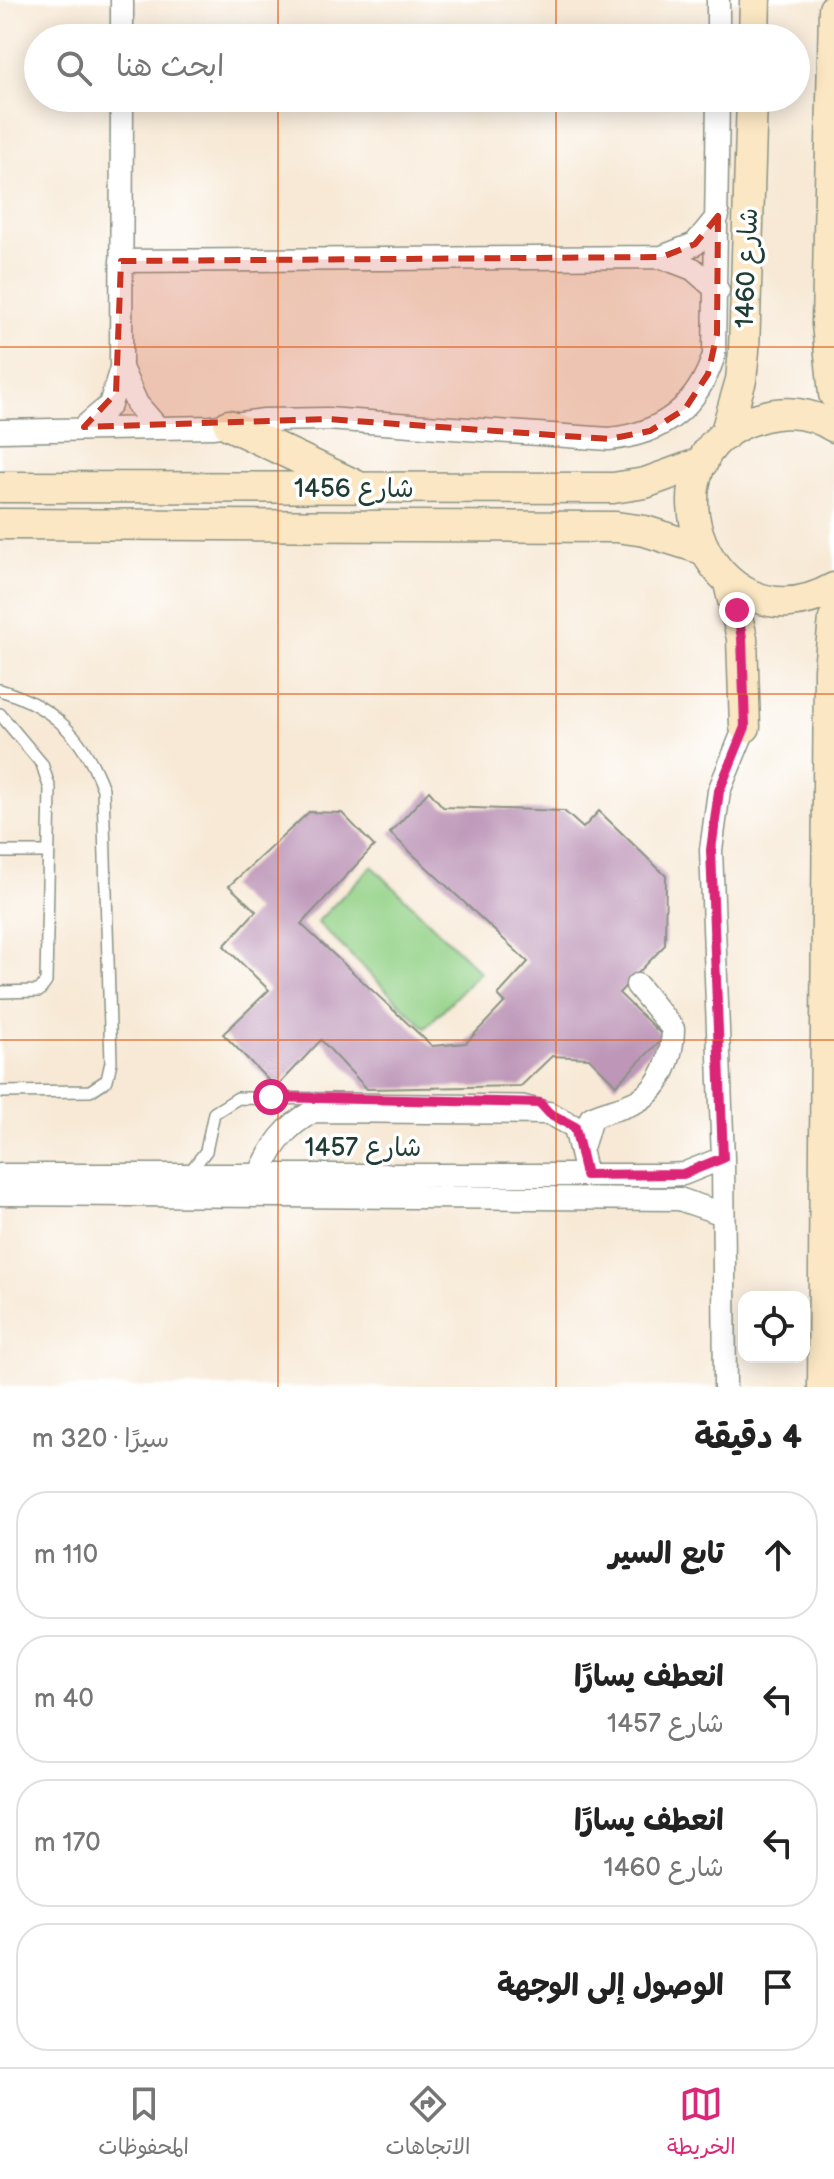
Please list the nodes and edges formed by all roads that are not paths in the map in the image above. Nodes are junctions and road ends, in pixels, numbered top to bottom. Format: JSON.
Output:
{"nodes":[{"id":1,"x":122,"y":0,"type":"edge"},
{"id":2,"x":718,"y":0,"type":"edge"},
{"id":3,"x":755,"y":0,"type":"edge"},
{"id":4,"x":834,"y":9,"type":"edge"},
{"id":5,"x":122,"y":24,"type":"edge"},
{"id":6,"x":718,"y":24,"type":"edge"},
{"id":7,"x":754,"y":24,"type":"edge"},
{"id":8,"x":834,"y":58,"type":"edge"},
{"id":9,"x":122,"y":112,"type":"edge"},
{"id":10,"x":718,"y":112,"type":"edge"},
{"id":11,"x":752,"y":112,"type":"edge"},
{"id":12,"x":718,"y":216,"type":"junction"},
{"id":13,"x":662,"y":257,"type":"junction"},
{"id":14,"x":121,"y":261,"type":"junction"},
{"id":15,"x":718,"y":291,"type":"junction"},
{"id":16,"x":121,"y":368,"type":"junction"},
{"id":17,"x":834,"y":394,"type":"edge"},
{"id":18,"x":229,"y":425,"type":"junction"},
{"id":19,"x":84,"y":427,"type":"junction"},
{"id":20,"x":157,"y":427,"type":"junction"},
{"id":21,"x":834,"y":427,"type":"edge"},
{"id":22,"x":0,"y":431,"type":"edge"},
{"id":23,"x":725,"y":435,"type":"junction"},
{"id":24,"x":703,"y":462,"type":"junction"},
{"id":25,"x":0,"y":487,"type":"edge"},
{"id":26,"x":360,"y":488,"type":"junction"},
{"id":27,"x":0,"y":524,"type":"edge"},
{"id":28,"x":702,"y":549,"type":"junction"},
{"id":29,"x":729,"y":583,"type":"junction"},
{"id":30,"x":834,"y":588,"type":"edge"},
{"id":31,"x":834,"y":619,"type":"edge"},
{"id":32,"x":0,"y":690,"type":"edge"},
{"id":33,"x":0,"y":714,"type":"edge"},
{"id":34,"x":745,"y":727,"type":"joint"},
{"id":35,"x":0,"y":852,"type":"edge"},
{"id":36,"x":49,"y":852,"type":"junction"},
{"id":37,"x":637,"y":985,"type":"dead end"},
{"id":38,"x":0,"y":992,"type":"edge"},
{"id":39,"x":0,"y":1092,"type":"edge"},
{"id":40,"x":549,"y":1113,"type":"junction"},
{"id":41,"x":582,"y":1148,"type":"junction"},
{"id":42,"x":723,"y":1158,"type":"junction"},
{"id":43,"x":0,"y":1175,"type":"edge"},
{"id":44,"x":188,"y":1175,"type":"junction"},
{"id":45,"x":259,"y":1175,"type":"junction"},
{"id":46,"x":586,"y":1175,"type":"junction"},
{"id":47,"x":0,"y":1194,"type":"edge"},
{"id":48,"x":723,"y":1214,"type":"junction"},
{"id":49,"x":725,"y":1387,"type":"edge"},
{"id":50,"x":823,"y":1387,"type":"edge"}],
"edges":[{"from":1,"to":5,"type":"street"},
{"from":2,"to":6,"type":"street"},
{"from":3,"to":7,"type":"street"},
{"from":4,"to":8,"type":"street"},
{"from":8,"to":17,"type":"street"},
{"from":9,"to":14,"type":"street"},
{"from":10,"to":12,"type":"street","name":"شارع 1460"},
{"from":11,"to":23,"type":"street","name":"شارع 1460"},
{"from":12,"to":13,"type":"street"},
{"from":12,"to":15,"type":"street","name":"شارع 1460"},
{"from":13,"to":14,"type":"street"},
{"from":13,"to":15,"type":"street"},
{"from":14,"to":16,"type":"street"},
{"from":15,"to":18,"type":"street","name":"شارع 1460"},
{"from":16,"to":19,"type":"street"},
{"from":16,"to":20,"type":"street"},
{"from":18,"to":20,"type":"street","name":"شارع 1460"},
{"from":18,"to":26,"type":"street"},
{"from":19,"to":20,"type":"street","name":"شارع 1460"},
{"from":19,"to":22,"type":"street","name":"شارع 1460"},
{"from":21,"to":23,"type":"street"},
{"from":23,"to":24,"type":"street"},
{"from":24,"to":26,"type":"street","name":"شارع 1456"},
{"from":24,"to":28,"type":"street"},
{"from":25,"to":26,"type":"street","name":"شارع 1456"},
{"from":27,"to":28,"type":"street","name":"شارع 1456"},
{"from":28,"to":29,"type":"street"},
{"from":29,"to":30,"type":"street"},
{"from":29,"to":34,"type":"street"},
{"from":31,"to":50,"type":"street"},
{"from":32,"to":39,"type":"lane"},
{"from":33,"to":36,"type":"lane"},
{"from":34,"to":42,"type":"street"},
{"from":35,"to":36,"type":"lane"},
{"from":36,"to":38,"type":"lane"},
{"from":37,"to":41,"type":"street"},
{"from":40,"to":41,"type":"street"},
{"from":40,"to":44,"type":"lane"},
{"from":40,"to":45,"type":"street"},
{"from":41,"to":46,"type":"street"},
{"from":42,"to":46,"type":"street","name":"شارع 1457"},
{"from":42,"to":48,"type":"street"},
{"from":43,"to":44,"type":"street","name":"شارع 1457"},
{"from":44,"to":45,"type":"street","name":"شارع 1457"},
{"from":45,"to":46,"type":"street","name":"شارع 1457"},
{"from":47,"to":48,"type":"street","name":"شارع 1457"},
{"from":48,"to":49,"type":"street"}]}
